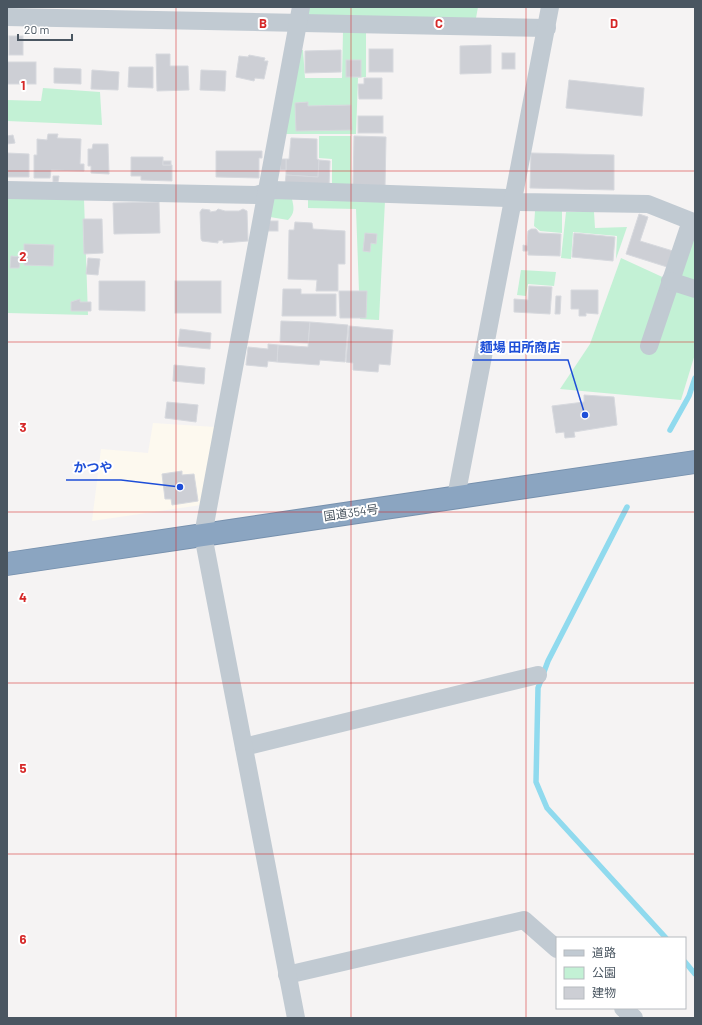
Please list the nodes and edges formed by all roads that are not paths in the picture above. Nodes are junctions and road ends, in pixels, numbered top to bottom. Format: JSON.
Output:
{"nodes":[{"id":1,"x":550,"y":7,"type":"edge"},
{"id":2,"x":299,"y":15,"type":"edge"},
{"id":3,"x":7,"y":17,"type":"edge"},
{"id":4,"x":546,"y":28,"type":"junction"},
{"id":5,"x":7,"y":190,"type":"edge"},
{"id":6,"x":266,"y":193,"type":"junction"},
{"id":7,"x":514,"y":200,"type":"junction"},
{"id":8,"x":670,"y":281,"type":"junction"},
{"id":9,"x":695,"y":289,"type":"edge"},
{"id":10,"x":649,"y":346,"type":"dead end"},
{"id":11,"x":695,"y":462,"type":"edge"},
{"id":12,"x":456,"y":497,"type":"junction"},
{"id":13,"x":203,"y":535,"type":"junction"},
{"id":14,"x":7,"y":564,"type":"edge"},
{"id":15,"x":538,"y":675,"type":"dead end"},
{"id":16,"x":244,"y":747,"type":"junction"},
{"id":17,"x":556,"y":948,"type":"edge"},
{"id":18,"x":287,"y":975,"type":"junction"},
{"id":19,"x":624,"y":1009,"type":"edge"},
{"id":20,"x":296,"y":1018,"type":"edge"},
{"id":21,"x":634,"y":1018,"type":"edge"}],
"edges":[{"from":1,"to":4,"type":"street"},
{"from":2,"to":3,"type":"street"},
{"from":2,"to":4,"type":"street"},
{"from":2,"to":6,"type":"street"},
{"from":4,"to":7,"type":"street"},
{"from":5,"to":6,"type":"street"},
{"from":6,"to":7,"type":"street"},
{"from":6,"to":13,"type":"street"},
{"from":7,"to":8,"type":"street"},
{"from":7,"to":12,"type":"street"},
{"from":8,"to":9,"type":"street"},
{"from":8,"to":10,"type":"street"},
{"from":11,"to":12,"type":"highway","name":"国道354号"},
{"from":12,"to":13,"type":"highway","name":"国道354号"},
{"from":13,"to":14,"type":"highway","name":"国道354号"},
{"from":13,"to":16,"type":"street"},
{"from":15,"to":16,"type":"street"},
{"from":16,"to":18,"type":"street"},
{"from":17,"to":18,"type":"street"},
{"from":18,"to":20,"type":"street"},
{"from":19,"to":21,"type":"street"}]}
